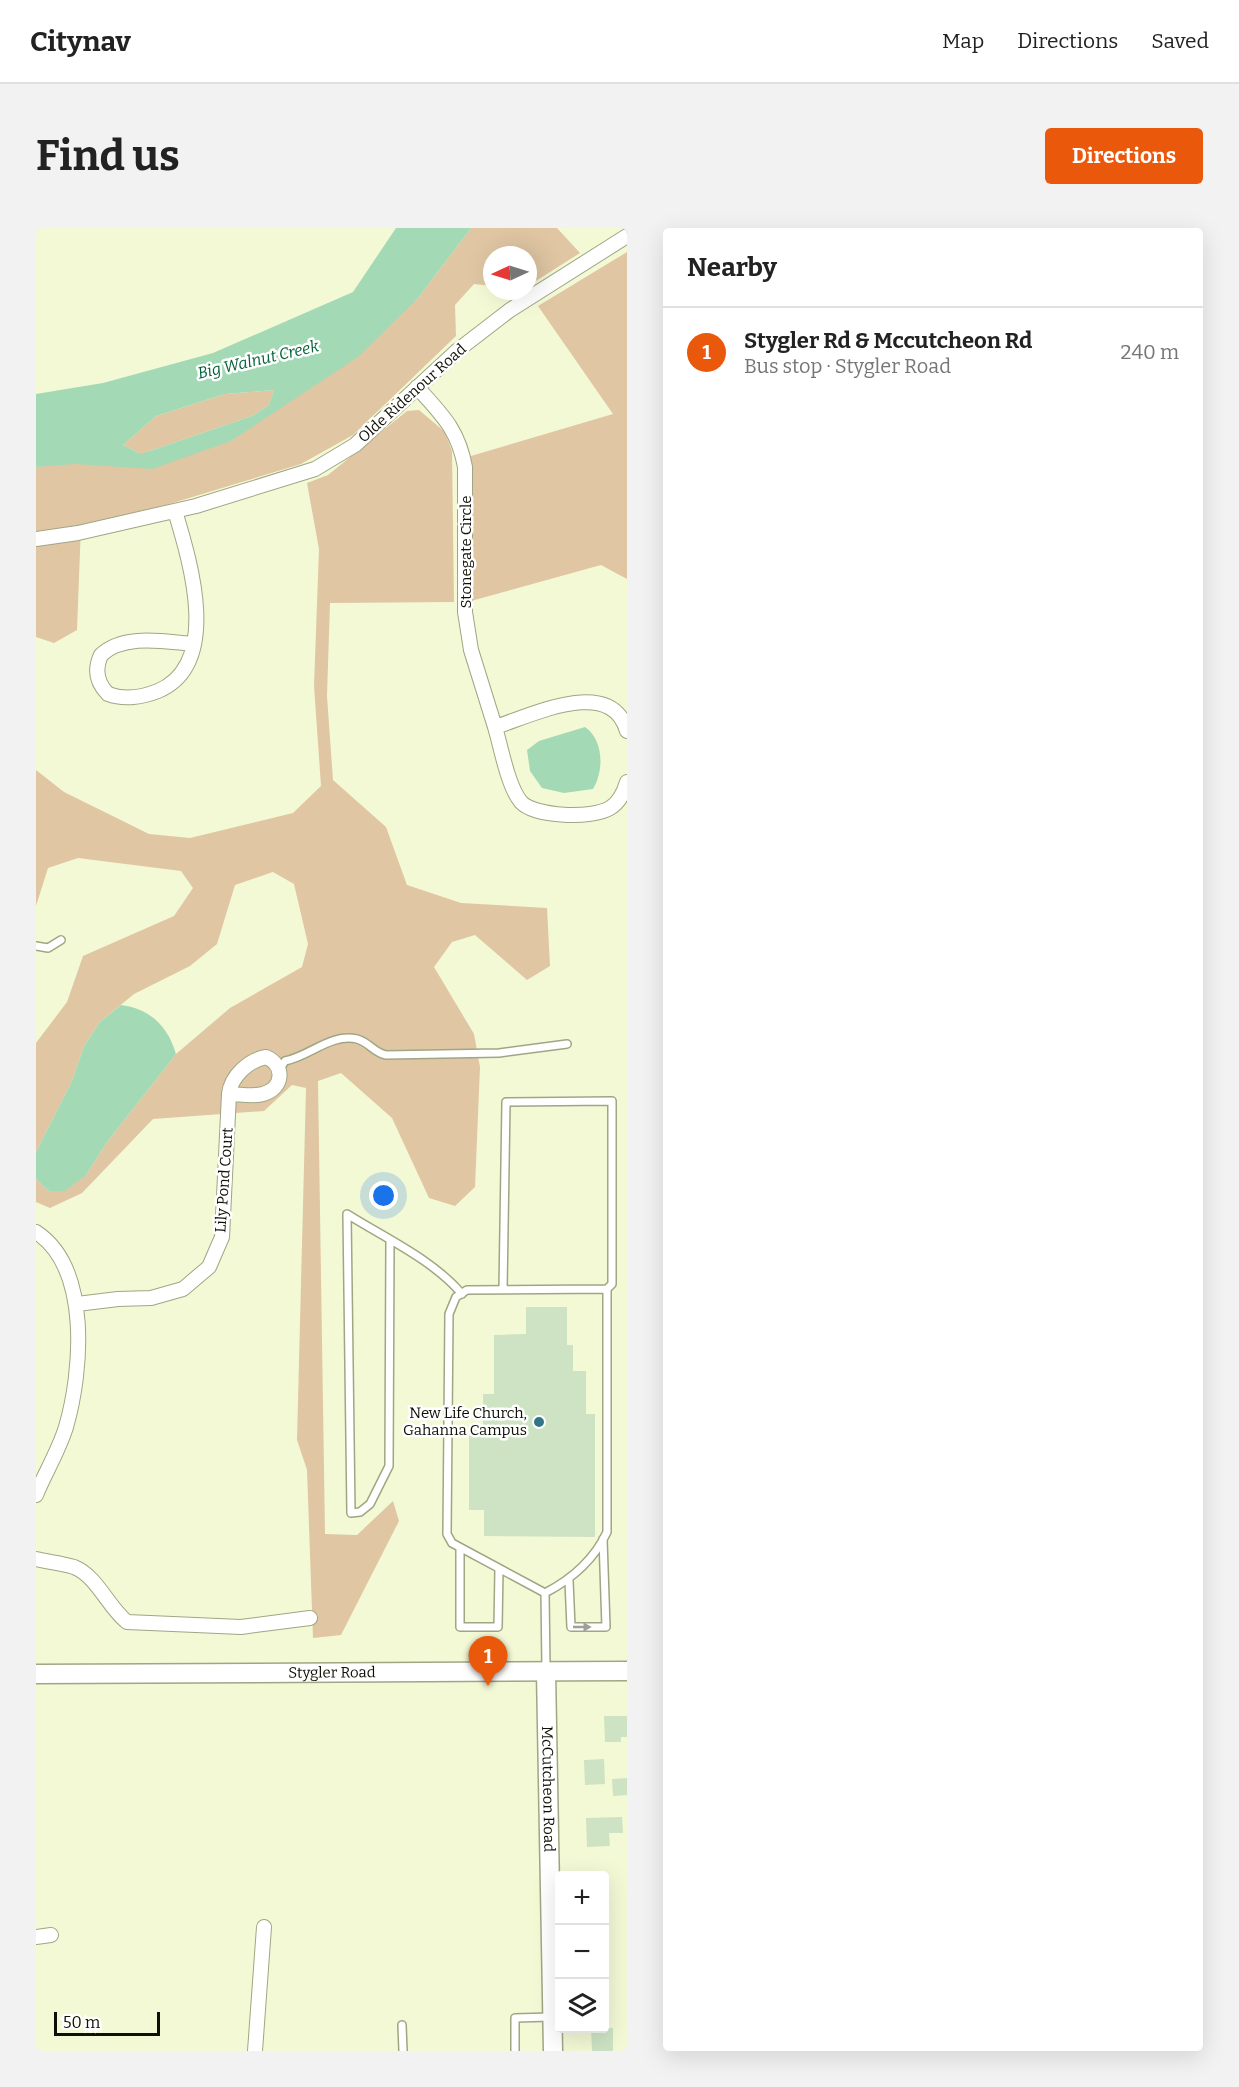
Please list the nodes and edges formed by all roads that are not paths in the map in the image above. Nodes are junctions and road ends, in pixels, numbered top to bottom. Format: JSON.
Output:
{"nodes":[{"id":1,"x":627,"y":236,"type":"edge"},
{"id":2,"x":417,"y":387,"type":"junction"},
{"id":3,"x":175,"y":511,"type":"junction"},
{"id":4,"x":36,"y":539,"type":"edge"},
{"id":5,"x":194,"y":644,"type":"junction"},
{"id":6,"x":495,"y":727,"type":"junction"},
{"id":7,"x":627,"y":731,"type":"edge"},
{"id":8,"x":627,"y":782,"type":"edge"},
{"id":9,"x":62,"y":940,"type":"dead end"},
{"id":10,"x":36,"y":946,"type":"edge"},
{"id":11,"x":567,"y":1044,"type":"dead end"},
{"id":12,"x":280,"y":1069,"type":"junction"},
{"id":13,"x":229,"y":1094,"type":"junction"},
{"id":14,"x":36,"y":1232,"type":"edge"},
{"id":15,"x":390,"y":1241,"type":"junction"},
{"id":16,"x":607,"y":1289,"type":"junction"},
{"id":17,"x":503,"y":1290,"type":"junction"},
{"id":18,"x":462,"y":1293,"type":"junction"},
{"id":19,"x":77,"y":1304,"type":"junction"},
{"id":20,"x":36,"y":1495,"type":"edge"},
{"id":21,"x":603,"y":1539,"type":"junction"},
{"id":22,"x":460,"y":1548,"type":"junction"},
{"id":23,"x":36,"y":1559,"type":"edge"},
{"id":24,"x":499,"y":1569,"type":"junction"},
{"id":25,"x":569,"y":1581,"type":"junction"},
{"id":26,"x":545,"y":1593,"type":"junction"},
{"id":27,"x":310,"y":1618,"type":"dead end"},
{"id":28,"x":546,"y":1671,"type":"junction"},
{"id":29,"x":627,"y":1671,"type":"edge"},
{"id":30,"x":36,"y":1674,"type":"edge"},
{"id":31,"x":264,"y":1927,"type":"dead end"},
{"id":32,"x":51,"y":1935,"type":"dead end"},
{"id":33,"x":36,"y":1938,"type":"edge"},
{"id":34,"x":552,"y":2017,"type":"junction"},
{"id":35,"x":402,"y":2025,"type":"dead end"},
{"id":36,"x":255,"y":2051,"type":"edge"},
{"id":37,"x":403,"y":2051,"type":"edge"},
{"id":38,"x":514,"y":2051,"type":"edge"},
{"id":39,"x":553,"y":2051,"type":"edge"}],
"edges":[{"from":1,"to":2,"type":"street","name":"Olde Ridenour Road"},
{"from":2,"to":3,"type":"street","name":"Olde Ridenour Road"},
{"from":2,"to":6,"type":"street","name":"Stonegate Circle"},
{"from":3,"to":4,"type":"street","name":"Olde Ridenour Road"},
{"from":3,"to":5,"type":"street"},
{"from":5,"to":5,"type":"street"},
{"from":6,"to":7,"type":"street"},
{"from":6,"to":8,"type":"street","name":"Stonegate Circle"},
{"from":9,"to":10,"type":"lane"},
{"from":11,"to":12,"type":"lane"},
{"from":12,"to":13,"type":"street"},
{"from":12,"to":13,"type":"street","name":"Lily Pond Court"},
{"from":13,"to":19,"type":"street","name":"Lily Pond Court"},
{"from":14,"to":19,"type":"street"},
{"from":15,"to":15,"type":"lane"},
{"from":15,"to":18,"type":"lane"},
{"from":16,"to":17,"type":"lane"},
{"from":16,"to":17,"type":"lane"},
{"from":16,"to":21,"type":"lane"},
{"from":17,"to":18,"type":"lane"},
{"from":18,"to":22,"type":"lane"},
{"from":19,"to":20,"type":"street"},
{"from":21,"to":25,"type":"lane"},
{"from":25,"to":21,"type":"lane","one_way":true},
{"from":22,"to":24,"type":"lane"},
{"from":22,"to":24,"type":"lane"},
{"from":23,"to":27,"type":"street"},
{"from":24,"to":26,"type":"lane"},
{"from":25,"to":26,"type":"lane"},
{"from":26,"to":28,"type":"lane"},
{"from":28,"to":29,"type":"main road","name":"Stygler Road"},
{"from":28,"to":30,"type":"main road","name":"Stygler Road"},
{"from":28,"to":34,"type":"main road","name":"McCutcheon Road"},
{"from":31,"to":36,"type":"street"},
{"from":32,"to":33,"type":"street"},
{"from":34,"to":38,"type":"lane"},
{"from":34,"to":39,"type":"main road","name":"McCutcheon Road"},
{"from":35,"to":37,"type":"lane"}]}
